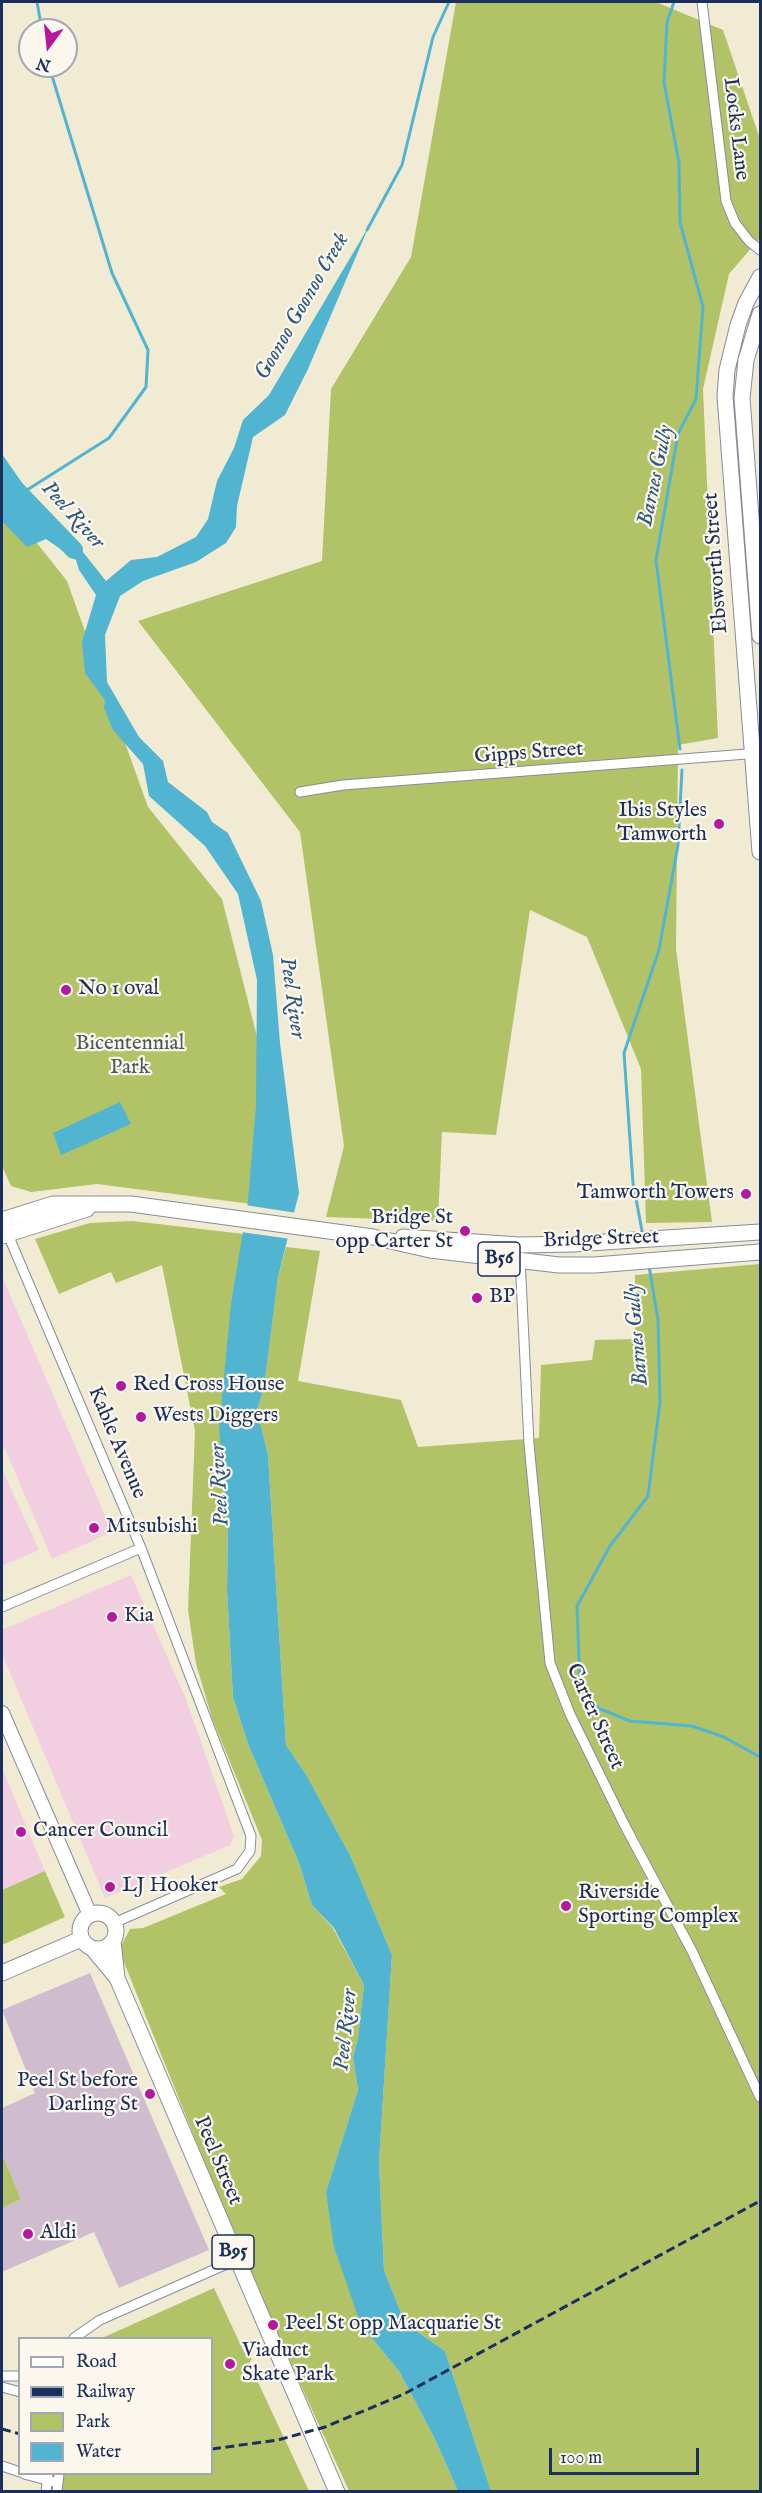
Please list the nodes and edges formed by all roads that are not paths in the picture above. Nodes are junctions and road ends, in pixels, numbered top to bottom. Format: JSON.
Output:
{"nodes":[{"id":1,"x":702,"y":2,"type":"edge"},
{"id":2,"x":760,"y":250,"type":"edge"},
{"id":3,"x":760,"y":277,"type":"edge"},
{"id":4,"x":760,"y":315,"type":"edge"},
{"id":5,"x":760,"y":636,"type":"edge"},
{"id":6,"x":756,"y":746,"type":"edge"},
{"id":7,"x":757,"y":775,"type":"edge"},
{"id":8,"x":300,"y":792,"type":"dead end"},
{"id":9,"x":760,"y":852,"type":"edge"},
{"id":10,"x":3,"y":1228,"type":"edge"},
{"id":11,"x":760,"y":1232,"type":"edge"},
{"id":12,"x":373,"y":1237,"type":"junction"},
{"id":13,"x":519,"y":1245,"type":"junction"},
{"id":14,"x":760,"y":1252,"type":"edge"},
{"id":15,"x":520,"y":1262,"type":"junction"},
{"id":16,"x":141,"y":1548,"type":"junction"},
{"id":17,"x":2,"y":1607,"type":"edge"},
{"id":18,"x":2,"y":1713,"type":"edge"},
{"id":19,"x":90,"y":1915,"type":"junction"},
{"id":20,"x":114,"y":1923,"type":"junction"},
{"id":21,"x":113,"y":1941,"type":"junction"},
{"id":22,"x":87,"y":1944,"type":"junction"},
{"id":23,"x":2,"y":1973,"type":"edge"},
{"id":24,"x":117,"y":1978,"type":"junction"},
{"id":25,"x":760,"y":2097,"type":"edge"},
{"id":26,"x":236,"y":2260,"type":"junction"},
{"id":27,"x":75,"y":2337,"type":"edge"},
{"id":28,"x":2,"y":2376,"type":"edge"},
{"id":29,"x":18,"y":2376,"type":"edge"},
{"id":30,"x":2,"y":2387,"type":"edge"},
{"id":31,"x":18,"y":2391,"type":"edge"},
{"id":32,"x":2,"y":2466,"type":"edge"},
{"id":33,"x":18,"y":2471,"type":"edge"},
{"id":34,"x":27,"y":2475,"type":"edge"},
{"id":35,"x":47,"y":2482,"type":"edge"},
{"id":36,"x":58,"y":2483,"type":"edge"},
{"id":37,"x":337,"y":2492,"type":"edge"}],
"edges":[{"from":1,"to":2,"type":"street","name":"Locks Lane"},
{"from":3,"to":6,"type":"main road","name":"Ebsworth Street"},
{"from":4,"to":5,"type":"main road","name":"Ebsworth Street"},
{"from":6,"to":7,"type":"main road","name":"Ebsworth Street"},
{"from":6,"to":8,"type":"street","name":"Gipps Street"},
{"from":7,"to":9,"type":"main road","name":"Ebsworth Street"},
{"from":10,"to":12,"type":"main road","name":"Bridge Street","number":"B56"},
{"from":10,"to":16,"type":"street","name":"Kable Avenue"},
{"from":11,"to":13,"type":"main road","name":"Bridge Street","number":"B56"},
{"from":12,"to":13,"type":"main road","name":"Bridge Street","number":"B56"},
{"from":12,"to":15,"type":"main road","name":"Bridge Street","number":"B56"},
{"from":13,"to":15,"type":"street","name":"Carter Street"},
{"from":14,"to":15,"type":"main road","name":"Bridge Street","number":"B56"},
{"from":15,"to":25,"type":"street","name":"Carter Street"},
{"from":16,"to":17,"type":"street"},
{"from":16,"to":20,"type":"street","name":"Kable Avenue"},
{"from":18,"to":19,"type":"main road"},
{"from":19,"to":20,"type":"main road"},
{"from":19,"to":22,"type":"main road"},
{"from":20,"to":21,"type":"main road","number":"B95"},
{"from":21,"to":22,"type":"main road"},
{"from":21,"to":24,"type":"main road","name":"Peel Street","number":"B95"},
{"from":22,"to":23,"type":"main road"},
{"from":22,"to":24,"type":"main road","name":"Peel Street","number":"B95"},
{"from":24,"to":26,"type":"main road","name":"Peel Street","number":"B95"},
{"from":26,"to":27,"type":"street"},
{"from":26,"to":37,"type":"main road","name":"Peel Street","number":"B95"},
{"from":28,"to":29,"type":"street"},
{"from":30,"to":31,"type":"street"},
{"from":32,"to":33,"type":"street"},
{"from":34,"to":35,"type":"street"},
{"from":35,"to":36,"type":"street"}]}
